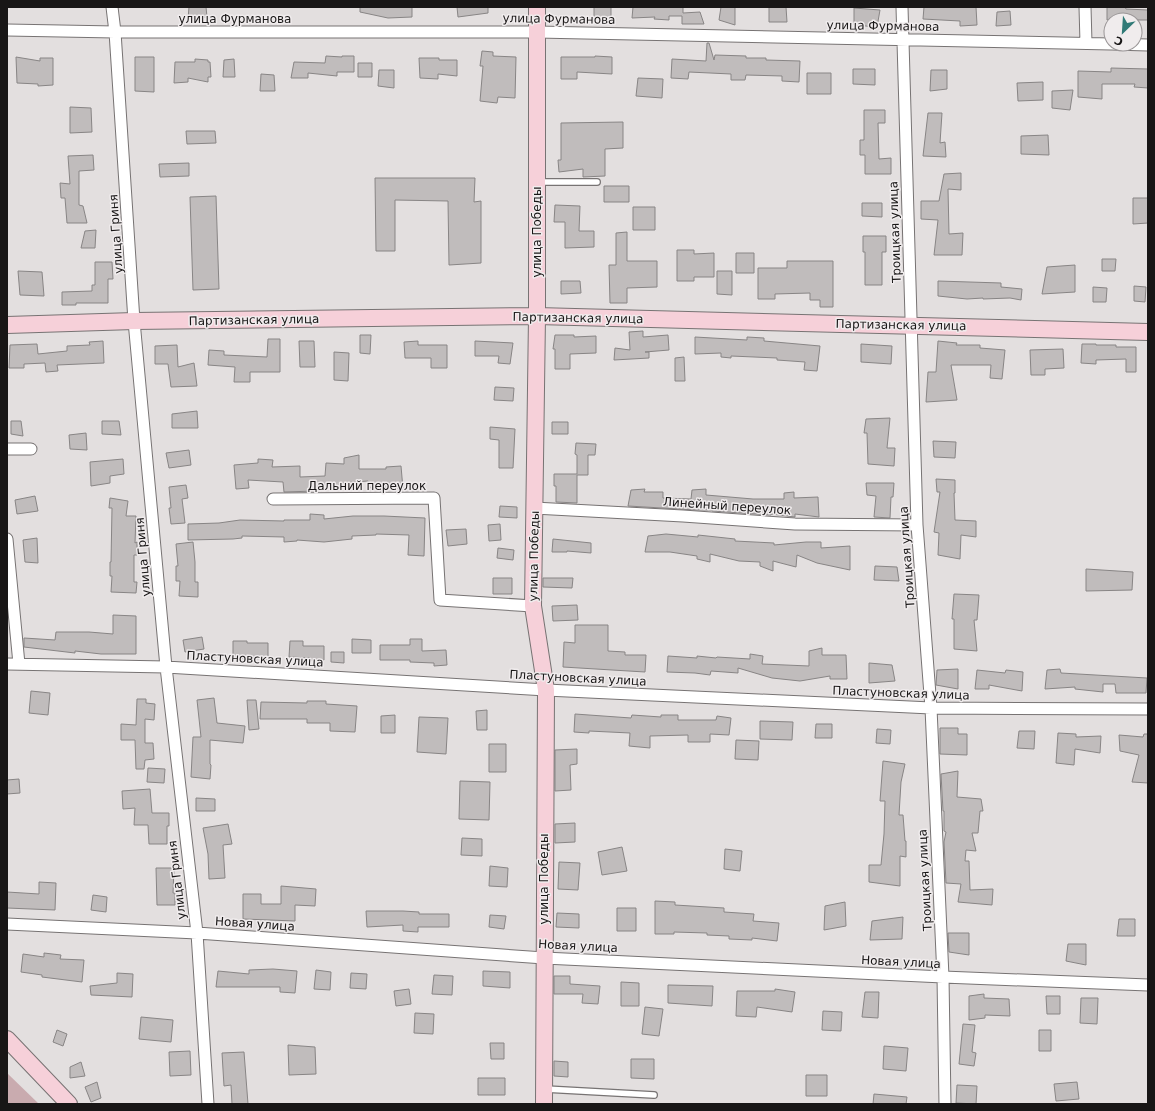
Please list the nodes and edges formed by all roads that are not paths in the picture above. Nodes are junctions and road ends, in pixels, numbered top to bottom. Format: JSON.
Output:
{"nodes":[{"id":1,"x":112,"y":7,"type":"edge"},
{"id":2,"x":537,"y":7,"type":"edge"},
{"id":3,"x":902,"y":7,"type":"edge"},
{"id":4,"x":1084,"y":7,"type":"edge"},
{"id":5,"x":7,"y":30,"type":"edge"},
{"id":6,"x":115,"y":32,"type":"junction"},
{"id":7,"x":537,"y":32,"type":"junction"},
{"id":8,"x":902,"y":39,"type":"junction"},
{"id":9,"x":1086,"y":43,"type":"junction"},
{"id":10,"x":1103,"y":44,"type":"edge"},
{"id":11,"x":537,"y":182,"type":"junction"},
{"id":12,"x":597,"y":182,"type":"dead end"},
{"id":13,"x":537,"y":316,"type":"junction"},
{"id":14,"x":134,"y":321,"type":"junction"},
{"id":15,"x":7,"y":325,"type":"edge"},
{"id":16,"x":911,"y":325,"type":"junction"},
{"id":17,"x":1148,"y":332,"type":"edge"},
{"id":18,"x":7,"y":449,"type":"edge"},
{"id":19,"x":31,"y":449,"type":"dead end"},
{"id":20,"x":273,"y":499,"type":"dead end"},
{"id":21,"x":534,"y":508,"type":"junction"},
{"id":22,"x":917,"y":525,"type":"junction"},
{"id":23,"x":7,"y":539,"type":"edge"},
{"id":24,"x":533,"y":606,"type":"junction"},
{"id":25,"x":7,"y":664,"type":"edge"},
{"id":26,"x":19,"y":664,"type":"junction"},
{"id":27,"x":166,"y":667,"type":"junction"},
{"id":28,"x":546,"y":690,"type":"junction"},
{"id":29,"x":931,"y":708,"type":"junction"},
{"id":30,"x":1148,"y":709,"type":"edge"},
{"id":31,"x":7,"y":924,"type":"edge"},
{"id":32,"x":197,"y":933,"type":"junction"},
{"id":33,"x":544,"y":958,"type":"junction"},
{"id":34,"x":943,"y":977,"type":"junction"},
{"id":35,"x":1148,"y":984,"type":"edge"},
{"id":36,"x":7,"y":1039,"type":"edge"},
{"id":37,"x":654,"y":1095,"type":"dead end"},
{"id":38,"x":544,"y":1096,"type":"edge"},
{"id":39,"x":69,"y":1104,"type":"edge"},
{"id":40,"x":208,"y":1104,"type":"edge"},
{"id":41,"x":945,"y":1104,"type":"edge"}],
"edges":[{"from":1,"to":6,"type":"street","name":"улица Гриня"},
{"from":2,"to":7,"type":"street","name":"улица Победы"},
{"from":3,"to":8,"type":"street","name":"Троицкая улица"},
{"from":4,"to":9,"type":"street"},
{"from":5,"to":6,"type":"street","name":"улица Фурманова"},
{"from":6,"to":7,"type":"street","name":"улица Фурманова"},
{"from":6,"to":14,"type":"street","name":"улица Гриня"},
{"from":7,"to":8,"type":"street","name":"улица Фурманова"},
{"from":7,"to":11,"type":"street","name":"улица Победы"},
{"from":8,"to":9,"type":"street","name":"улица Фурманова"},
{"from":8,"to":16,"type":"street","name":"Троицкая улица"},
{"from":9,"to":10,"type":"street","name":"улица Фурманова"},
{"from":11,"to":12,"type":"lane"},
{"from":11,"to":13,"type":"street","name":"улица Победы"},
{"from":13,"to":14,"type":"street","name":"Партизанская улица"},
{"from":13,"to":16,"type":"street","name":"Партизанская улица"},
{"from":13,"to":21,"type":"street","name":"улица Победы"},
{"from":14,"to":15,"type":"street","name":"Партизанская улица"},
{"from":14,"to":27,"type":"street","name":"улица Гриня"},
{"from":16,"to":17,"type":"street","name":"Партизанская улица"},
{"from":16,"to":22,"type":"street","name":"Троицкая улица"},
{"from":18,"to":19,"type":"street"},
{"from":20,"to":24,"type":"street","name":"Дальний переулок"},
{"from":21,"to":22,"type":"street","name":"Линейный переулок"},
{"from":21,"to":24,"type":"street","name":"улица Победы"},
{"from":22,"to":29,"type":"street","name":"Троицкая улица"},
{"from":23,"to":26,"type":"street"},
{"from":24,"to":28,"type":"street","name":"улица Победы"},
{"from":25,"to":26,"type":"street","name":"Пластуновская улица"},
{"from":26,"to":27,"type":"street","name":"Пластуновская улица"},
{"from":27,"to":28,"type":"street","name":"Пластуновская улица"},
{"from":27,"to":32,"type":"street","name":"улица Гриня"},
{"from":28,"to":29,"type":"street","name":"Пластуновская улица"},
{"from":28,"to":33,"type":"street","name":"улица Победы"},
{"from":29,"to":30,"type":"street","name":"Пластуновская улица"},
{"from":29,"to":34,"type":"street","name":"Троицкая улица"},
{"from":31,"to":32,"type":"street","name":"Новая улица"},
{"from":32,"to":33,"type":"street","name":"Новая улица"},
{"from":32,"to":40,"type":"street","name":"улица Гриня"},
{"from":33,"to":34,"type":"street","name":"Новая улица"},
{"from":33,"to":38,"type":"street","name":"улица Победы"},
{"from":34,"to":35,"type":"street","name":"Новая улица"},
{"from":34,"to":41,"type":"street","name":"Троицкая улица"},
{"from":36,"to":39,"type":"street"},
{"from":37,"to":38,"type":"lane"}]}
